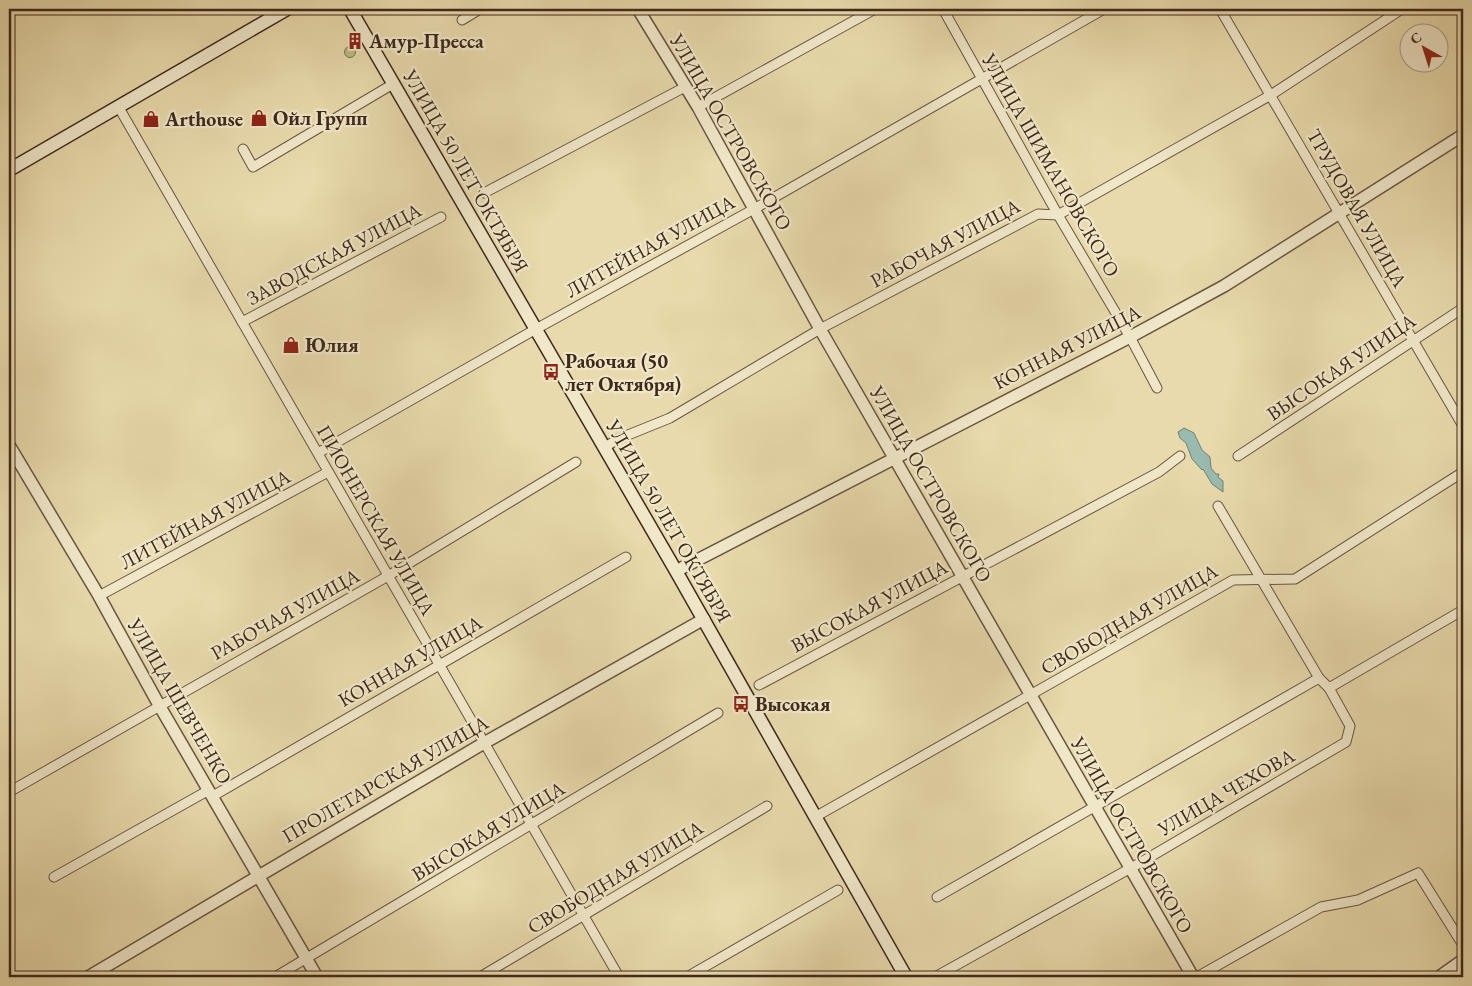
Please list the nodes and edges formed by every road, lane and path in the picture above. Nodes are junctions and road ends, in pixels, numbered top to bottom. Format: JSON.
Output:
{"nodes":[{"id":1,"x":288,"y":9,"type":"edge"},
{"id":2,"x":350,"y":9,"type":"edge"},
{"id":3,"x":480,"y":9,"type":"edge"},
{"id":4,"x":639,"y":9,"type":"edge"},
{"id":5,"x":875,"y":9,"type":"edge"},
{"id":6,"x":943,"y":9,"type":"edge"},
{"id":7,"x":1104,"y":9,"type":"edge"},
{"id":8,"x":1220,"y":9,"type":"edge"},
{"id":9,"x":1402,"y":9,"type":"edge"},
{"id":10,"x":462,"y":20,"type":"dead end"},
{"id":11,"x":981,"y":79,"type":"junction"},
{"id":12,"x":393,"y":84,"type":"junction"},
{"id":13,"x":685,"y":87,"type":"junction"},
{"id":14,"x":1271,"y":95,"type":"junction"},
{"id":15,"x":118,"y":106,"type":"junction"},
{"id":16,"x":698,"y":107,"type":"junction"},
{"id":17,"x":1463,"y":136,"type":"edge"},
{"id":18,"x":243,"y":149,"type":"dead end"},
{"id":19,"x":9,"y":170,"type":"edge"},
{"id":20,"x":484,"y":193,"type":"dead end"},
{"id":21,"x":754,"y":209,"type":"junction"},
{"id":22,"x":1340,"y":214,"type":"junction"},
{"id":23,"x":1058,"y":215,"type":"junction"},
{"id":24,"x":441,"y":217,"type":"dead end"},
{"id":25,"x":1463,"y":308,"type":"edge"},
{"id":26,"x":242,"y":322,"type":"junction"},
{"id":27,"x":536,"y":328,"type":"junction"},
{"id":28,"x":820,"y":329,"type":"junction"},
{"id":29,"x":1130,"y":337,"type":"junction"},
{"id":30,"x":1414,"y":340,"type":"junction"},
{"id":31,"x":1158,"y":388,"type":"dead end"},
{"id":32,"x":1463,"y":426,"type":"edge"},
{"id":33,"x":9,"y":445,"type":"edge"},
{"id":34,"x":605,"y":447,"type":"junction"},
{"id":35,"x":318,"y":453,"type":"junction"},
{"id":36,"x":1180,"y":456,"type":"dead end"},
{"id":37,"x":1238,"y":456,"type":"dead end"},
{"id":38,"x":893,"y":457,"type":"junction"},
{"id":39,"x":576,"y":462,"type":"dead end"},
{"id":40,"x":328,"y":472,"type":"junction"},
{"id":41,"x":1463,"y":472,"type":"edge"},
{"id":42,"x":1218,"y":506,"type":"dead end"},
{"id":43,"x":626,"y":557,"type":"dead end"},
{"id":44,"x":676,"y":571,"type":"junction"},
{"id":45,"x":388,"y":576,"type":"junction"},
{"id":46,"x":962,"y":576,"type":"junction"},
{"id":47,"x":1262,"y":581,"type":"junction"},
{"id":48,"x":99,"y":596,"type":"junction"},
{"id":49,"x":1463,"y":610,"type":"edge"},
{"id":50,"x":704,"y":619,"type":"junction"},
{"id":51,"x":439,"y":665,"type":"junction"},
{"id":52,"x":1319,"y":678,"type":"junction"},
{"id":53,"x":759,"y":685,"type":"dead end"},
{"id":54,"x":1329,"y":688,"type":"junction"},
{"id":55,"x":1029,"y":697,"type":"junction"},
{"id":56,"x":159,"y":705,"type":"junction"},
{"id":57,"x":718,"y":714,"type":"dead end"},
{"id":58,"x":484,"y":743,"type":"junction"},
{"id":59,"x":9,"y":792,"type":"edge"},
{"id":60,"x":211,"y":793,"type":"junction"},
{"id":61,"x":767,"y":806,"type":"dead end"},
{"id":62,"x":1094,"y":808,"type":"junction"},
{"id":63,"x":815,"y":816,"type":"junction"},
{"id":64,"x":531,"y":826,"type":"junction"},
{"id":65,"x":1130,"y":868,"type":"junction"},
{"id":66,"x":258,"y":875,"type":"junction"},
{"id":67,"x":54,"y":877,"type":"dead end"},
{"id":68,"x":838,"y":890,"type":"dead end"},
{"id":69,"x":937,"y":897,"type":"dead end"},
{"id":70,"x":583,"y":916,"type":"junction"},
{"id":71,"x":1463,"y":945,"type":"edge"},
{"id":72,"x":307,"y":958,"type":"junction"},
{"id":73,"x":1463,"y":960,"type":"edge"},
{"id":74,"x":88,"y":977,"type":"edge"},
{"id":75,"x":275,"y":977,"type":"edge"},
{"id":76,"x":318,"y":977,"type":"edge"},
{"id":77,"x":480,"y":977,"type":"edge"},
{"id":78,"x":619,"y":977,"type":"edge"},
{"id":79,"x":688,"y":977,"type":"edge"},
{"id":80,"x":906,"y":977,"type":"edge"},
{"id":81,"x":935,"y":977,"type":"edge"},
{"id":82,"x":1193,"y":977,"type":"edge"},
{"id":83,"x":1197,"y":977,"type":"edge"},
{"id":84,"x":1439,"y":977,"type":"edge"}],
"edges":[{"from":1,"to":15,"type":"main road"},
{"from":2,"to":12,"type":"main road","name":"УЛИЦА 50 ЛЕТ ОКТЯБРЯ"},
{"from":3,"to":10,"type":"street"},
{"from":4,"to":13,"type":"street","name":"УЛИЦА ОСТРОВСКОГО"},
{"from":5,"to":16,"type":"street"},
{"from":6,"to":11,"type":"street","name":"УЛИЦА ШИМАНОВСКОГО"},
{"from":7,"to":11,"type":"street","name":"ЛИТЕЙНАЯ УЛИЦА"},
{"from":8,"to":14,"type":"street","name":"ТРУДОВАЯ УЛИЦА"},
{"from":9,"to":14,"type":"street","name":"РАБОЧАЯ УЛИЦА"},
{"from":11,"to":21,"type":"street","name":"ЛИТЕЙНАЯ УЛИЦА"},
{"from":11,"to":23,"type":"street","name":"УЛИЦА ШИМАНОВСКОГО"},
{"from":12,"to":18,"type":"street"},
{"from":12,"to":27,"type":"main road","name":"УЛИЦА 50 ЛЕТ ОКТЯБРЯ"},
{"from":13,"to":16,"type":"street","name":"УЛИЦА ОСТРОВСКОГО"},
{"from":13,"to":20,"type":"street"},
{"from":14,"to":22,"type":"street","name":"ТРУДОВАЯ УЛИЦА"},
{"from":14,"to":23,"type":"street","name":"РАБОЧАЯ УЛИЦА"},
{"from":15,"to":19,"type":"main road"},
{"from":15,"to":26,"type":"street","name":"ПИОНЕРСКАЯ УЛИЦА"},
{"from":16,"to":21,"type":"street","name":"УЛИЦА ОСТРОВСКОГО"},
{"from":17,"to":22,"type":"street","name":"КОННАЯ УЛИЦА"},
{"from":21,"to":27,"type":"street","name":"ЛИТЕЙНАЯ УЛИЦА"},
{"from":21,"to":28,"type":"street","name":"УЛИЦА ОСТРОВСКОГО"},
{"from":22,"to":29,"type":"street","name":"КОННАЯ УЛИЦА"},
{"from":22,"to":30,"type":"street","name":"ТРУДОВАЯ УЛИЦА"},
{"from":23,"to":28,"type":"street","name":"РАБОЧАЯ УЛИЦА"},
{"from":23,"to":29,"type":"street","name":"УЛИЦА ШИМАНОВСКОГО"},
{"from":24,"to":26,"type":"street","name":"ЗАВОДСКАЯ УЛИЦА"},
{"from":25,"to":30,"type":"street","name":"ВЫСОКАЯ УЛИЦА"},
{"from":26,"to":35,"type":"street","name":"ПИОНЕРСКАЯ УЛИЦА"},
{"from":27,"to":34,"type":"main road","name":"УЛИЦА 50 ЛЕТ ОКТЯБРЯ"},
{"from":27,"to":35,"type":"street","name":"ЛИТЕЙНАЯ УЛИЦА"},
{"from":28,"to":34,"type":"street","name":"РАБОЧАЯ УЛИЦА"},
{"from":28,"to":38,"type":"street","name":"УЛИЦА ОСТРОВСКОГО"},
{"from":29,"to":31,"type":"street","name":"УЛИЦА ШИМАНОВСКОГО"},
{"from":29,"to":38,"type":"street","name":"КОННАЯ УЛИЦА"},
{"from":30,"to":32,"type":"street","name":"ТРУДОВАЯ УЛИЦА"},
{"from":30,"to":37,"type":"street","name":"ВЫСОКАЯ УЛИЦА"},
{"from":33,"to":48,"type":"street","name":"УЛИЦА ШЕВЧЕНКО"},
{"from":34,"to":44,"type":"main road","name":"УЛИЦА 50 ЛЕТ ОКТЯБРЯ"},
{"from":35,"to":40,"type":"street","name":"ПИОНЕРСКАЯ УЛИЦА"},
{"from":36,"to":46,"type":"street","name":"ВЫСОКАЯ УЛИЦА"},
{"from":38,"to":44,"type":"street","name":"КОННАЯ УЛИЦА"},
{"from":38,"to":46,"type":"street","name":"УЛИЦА ОСТРОВСКОГО"},
{"from":39,"to":45,"type":"street","name":"РАБОЧАЯ УЛИЦА"},
{"from":40,"to":45,"type":"street","name":"ПИОНЕРСКАЯ УЛИЦА"},
{"from":40,"to":48,"type":"street","name":"ЛИТЕЙНАЯ УЛИЦА"},
{"from":41,"to":47,"type":"street","name":"СВОБОДНАЯ УЛИЦА"},
{"from":42,"to":47,"type":"street","name":"УЛИЦА ЧЕХОВА"},
{"from":43,"to":51,"type":"street","name":"КОННАЯ УЛИЦА"},
{"from":44,"to":50,"type":"main road","name":"УЛИЦА 50 ЛЕТ ОКТЯБРЯ"},
{"from":45,"to":51,"type":"street","name":"ПИОНЕРСКАЯ УЛИЦА"},
{"from":45,"to":56,"type":"street","name":"РАБОЧАЯ УЛИЦА"},
{"from":46,"to":53,"type":"street","name":"ВЫСОКАЯ УЛИЦА"},
{"from":46,"to":55,"type":"street","name":"УЛИЦА ОСТРОВСКОГО"},
{"from":47,"to":52,"type":"street","name":"УЛИЦА ЧЕХОВА"},
{"from":47,"to":55,"type":"street","name":"СВОБОДНАЯ УЛИЦА"},
{"from":48,"to":56,"type":"street","name":"УЛИЦА ШЕВЧЕНКО"},
{"from":49,"to":54,"type":"street"},
{"from":50,"to":58,"type":"street","name":"ПРОЛЕТАРСКАЯ УЛИЦА"},
{"from":50,"to":63,"type":"main road","name":"УЛИЦА 50 ЛЕТ ОКТЯБРЯ"},
{"from":51,"to":58,"type":"street","name":"ПИОНЕРСКАЯ УЛИЦА"},
{"from":51,"to":60,"type":"street","name":"КОННАЯ УЛИЦА"},
{"from":52,"to":54,"type":"street","name":"УЛИЦА ЧЕХОВА"},
{"from":52,"to":62,"type":"street"},
{"from":54,"to":65,"type":"street","name":"УЛИЦА ЧЕХОВА"},
{"from":55,"to":62,"type":"street","name":"УЛИЦА ОСТРОВСКОГО"},
{"from":55,"to":63,"type":"street","name":"СВОБОДНАЯ УЛИЦА"},
{"from":56,"to":59,"type":"street","name":"РАБОЧАЯ УЛИЦА"},
{"from":56,"to":60,"type":"street","name":"УЛИЦА ШЕВЧЕНКО"},
{"from":57,"to":64,"type":"street","name":"ВЫСОКАЯ УЛИЦА"},
{"from":58,"to":64,"type":"street","name":"ПИОНЕРСКАЯ УЛИЦА"},
{"from":58,"to":66,"type":"street","name":"ПРОЛЕТАРСКАЯ УЛИЦА"},
{"from":60,"to":66,"type":"street","name":"УЛИЦА ШЕВЧЕНКО"},
{"from":60,"to":67,"type":"street","name":"КОННАЯ УЛИЦА"},
{"from":61,"to":70,"type":"street","name":"СВОБОДНАЯ УЛИЦА"},
{"from":62,"to":65,"type":"street","name":"УЛИЦА ОСТРОВСКОГО"},
{"from":62,"to":69,"type":"street"},
{"from":63,"to":80,"type":"main road","name":"УЛИЦА 50 ЛЕТ ОКТЯБРЯ"},
{"from":64,"to":70,"type":"street","name":"ПИОНЕРСКАЯ УЛИЦА"},
{"from":64,"to":72,"type":"street","name":"ВЫСОКАЯ УЛИЦА"},
{"from":65,"to":81,"type":"street","name":"УЛИЦА ЧЕХОВА"},
{"from":65,"to":82,"type":"street","name":"УЛИЦА ОСТРОВСКОГО"},
{"from":66,"to":72,"type":"street","name":"УЛИЦА ШЕВЧЕНКО"},
{"from":66,"to":74,"type":"street","name":"ПРОЛЕТАРСКАЯ УЛИЦА"},
{"from":68,"to":79,"type":"street"},
{"from":70,"to":77,"type":"street","name":"СВОБОДНАЯ УЛИЦА"},
{"from":70,"to":78,"type":"street","name":"ПИОНЕРСКАЯ УЛИЦА"},
{"from":71,"to":83,"type":"street"},
{"from":72,"to":75,"type":"street","name":"ВЫСОКАЯ УЛИЦА"},
{"from":72,"to":76,"type":"street","name":"УЛИЦА ШЕВЧЕНКО"},
{"from":73,"to":84,"type":"street"}]}
